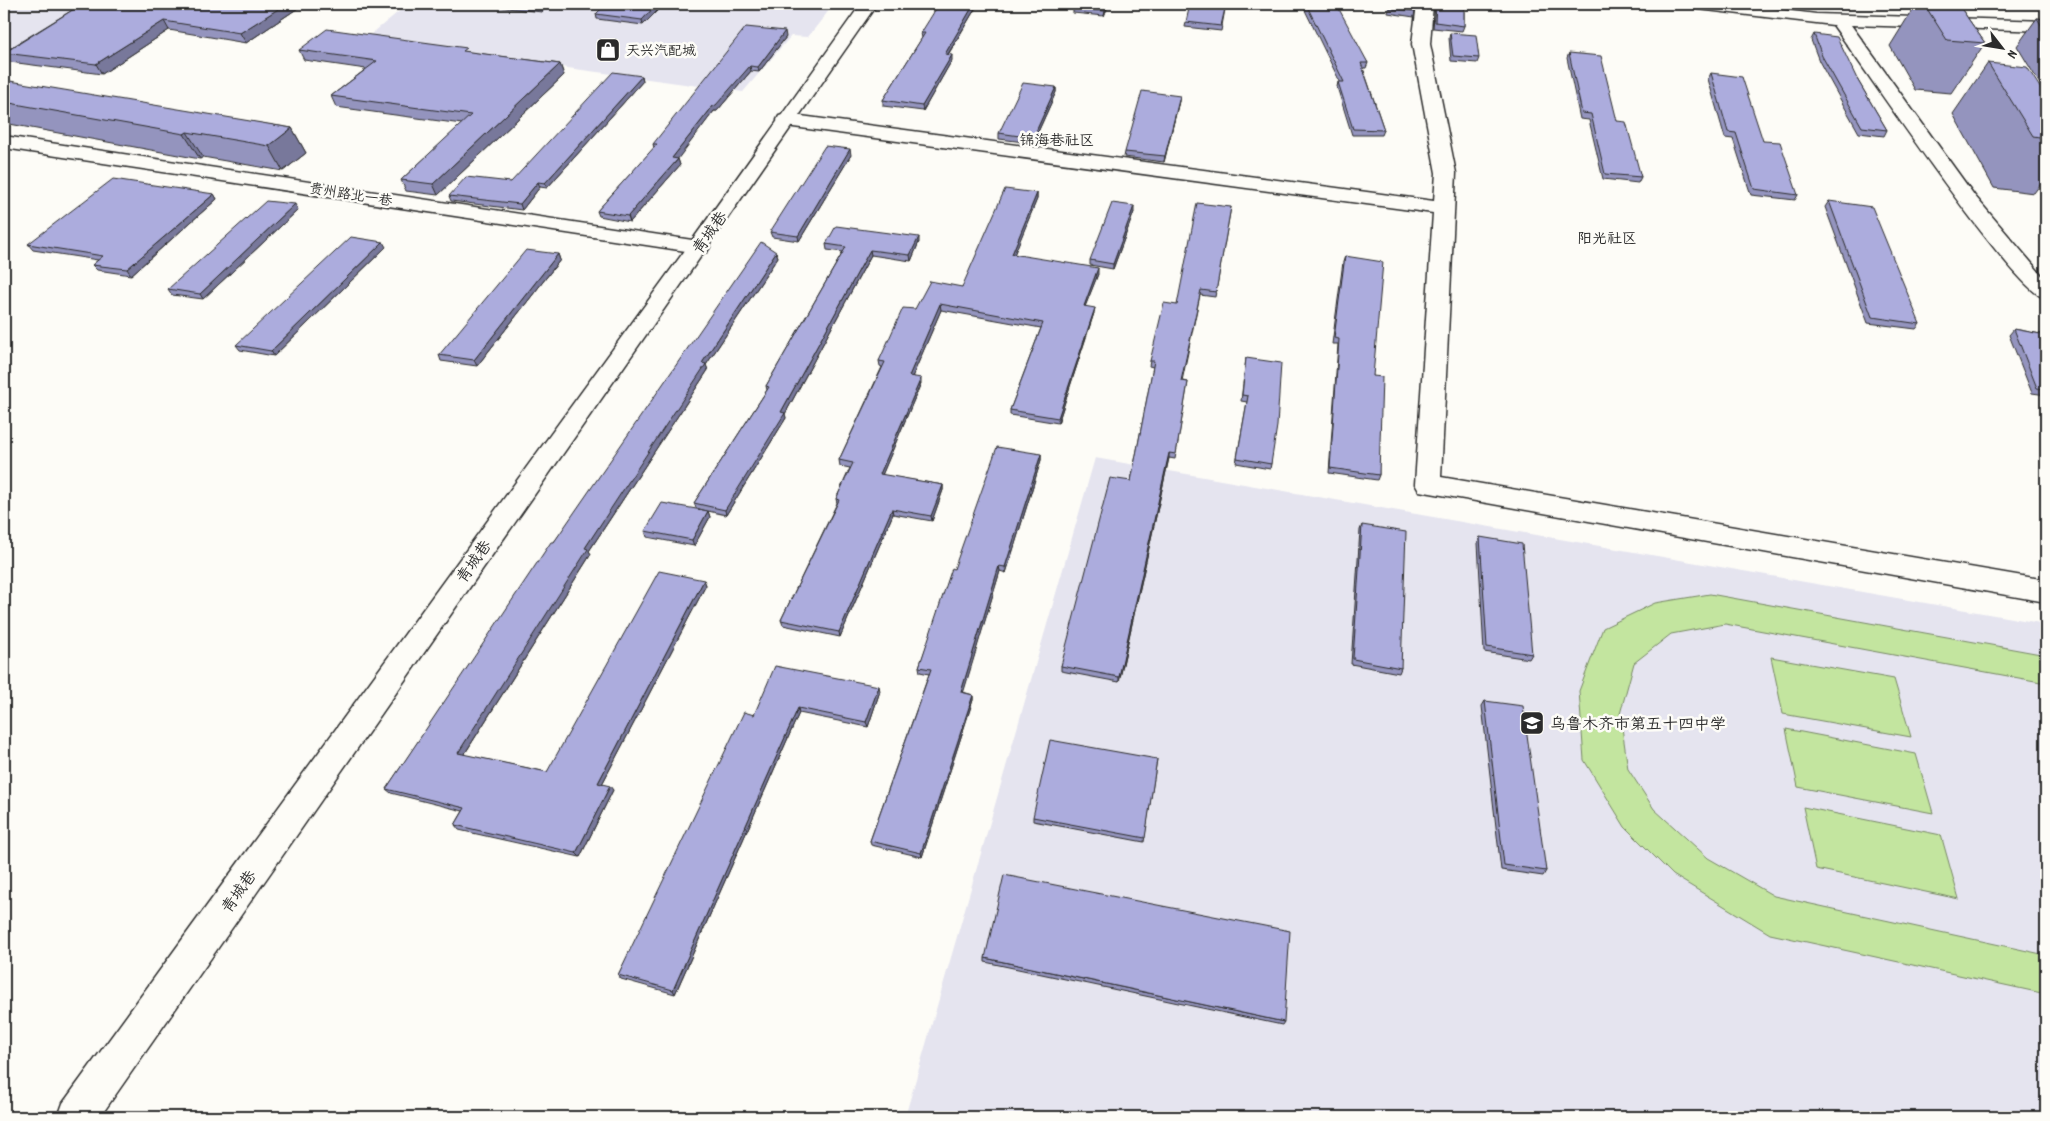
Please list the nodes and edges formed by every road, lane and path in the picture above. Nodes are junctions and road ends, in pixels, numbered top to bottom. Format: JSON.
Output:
{"nodes":[{"id":1,"x":869,"y":4,"type":"edge"},
{"id":2,"x":1426,"y":4,"type":"edge"},
{"id":3,"x":1698,"y":4,"type":"edge"},
{"id":4,"x":1838,"y":19,"type":"junction"},
{"id":5,"x":2046,"y":26,"type":"edge"},
{"id":6,"x":786,"y":120,"type":"junction"},
{"id":7,"x":4,"y":142,"type":"edge"},
{"id":8,"x":1444,"y":208,"type":"junction"},
{"id":9,"x":699,"y":248,"type":"junction"},
{"id":10,"x":2046,"y":292,"type":"edge"},
{"id":11,"x":2046,"y":591,"type":"edge"},
{"id":12,"x":77,"y":1117,"type":"edge"}],
"edges":[{"from":1,"to":6,"type":"street","name":"青城巷"},
{"from":2,"to":8,"type":"street"},
{"from":3,"to":4,"type":"street"},
{"from":4,"to":5,"type":"street"},
{"from":4,"to":10,"type":"street"},
{"from":6,"to":8,"type":"street"},
{"from":6,"to":9,"type":"street","name":"青城巷"},
{"from":7,"to":9,"type":"street","name":"贵州路北一巷"},
{"from":8,"to":11,"type":"street"},
{"from":9,"to":12,"type":"street","name":"青城巷"}]}
